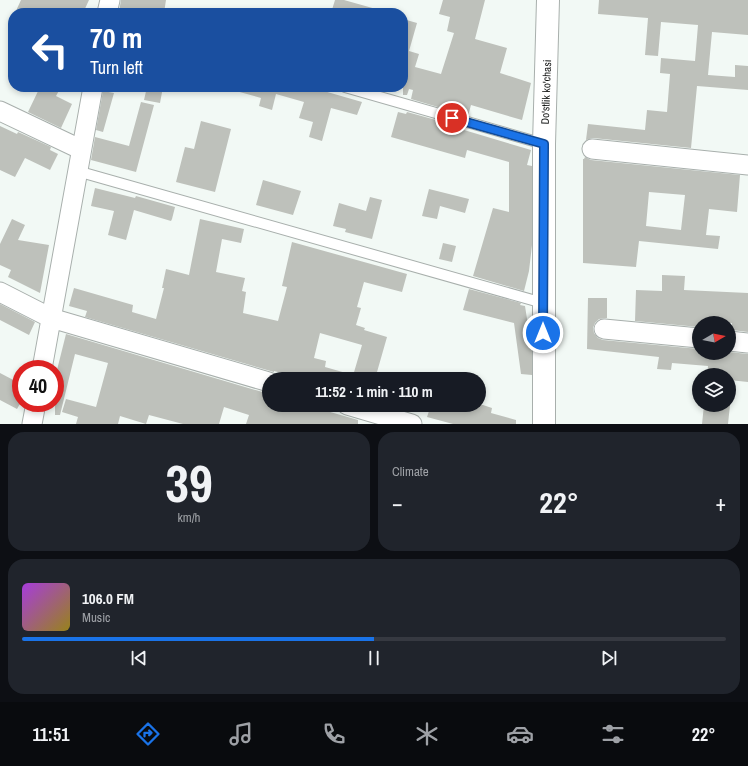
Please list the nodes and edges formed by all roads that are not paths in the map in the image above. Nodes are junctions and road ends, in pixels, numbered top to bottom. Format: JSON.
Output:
{"nodes":[{"id":1,"x":548,"y":0,"type":"edge"},
{"id":2,"x":92,"y":92,"type":"edge"},
{"id":3,"x":362,"y":92,"type":"edge"},
{"id":4,"x":0,"y":111,"type":"edge"},
{"id":5,"x":544,"y":144,"type":"junction"},
{"id":6,"x":80,"y":149,"type":"junction"},
{"id":7,"x":592,"y":149,"type":"dead end"},
{"id":8,"x":748,"y":165,"type":"edge"},
{"id":9,"x":77,"y":171,"type":"junction"},
{"id":10,"x":0,"y":292,"type":"edge"},
{"id":11,"x":543,"y":303,"type":"junction"},
{"id":12,"x":51,"y":318,"type":"junction"},
{"id":13,"x":604,"y":329,"type":"dead end"},
{"id":14,"x":692,"y":337,"type":"edge"},
{"id":15,"x":736,"y":342,"type":"edge"},
{"id":16,"x":748,"y":343,"type":"edge"},
{"id":17,"x":44,"y":360,"type":"edge"},
{"id":18,"x":262,"y":380,"type":"edge"},
{"id":19,"x":34,"y":412,"type":"edge"},
{"id":20,"x":372,"y":412,"type":"edge"},
{"id":21,"x":32,"y":424,"type":"edge"},
{"id":22,"x":412,"y":424,"type":"edge"},
{"id":23,"x":544,"y":424,"type":"edge"}],
"edges":[{"from":1,"to":5,"type":"street","name":"Do'stlik ko'chasi"},
{"from":2,"to":6,"type":"street"},
{"from":3,"to":5,"type":"lane"},
{"from":4,"to":6,"type":"street"},
{"from":5,"to":11,"type":"street","name":"Do'stlik ko'chasi"},
{"from":6,"to":9,"type":"street"},
{"from":7,"to":8,"type":"street"},
{"from":9,"to":11,"type":"lane"},
{"from":9,"to":12,"type":"street"},
{"from":10,"to":12,"type":"street"},
{"from":11,"to":23,"type":"street","name":"Do'stlik ko'chasi"},
{"from":12,"to":17,"type":"street"},
{"from":12,"to":18,"type":"street"},
{"from":13,"to":14,"type":"street"},
{"from":15,"to":16,"type":"street"},
{"from":19,"to":21,"type":"street"},
{"from":20,"to":22,"type":"street"}]}
